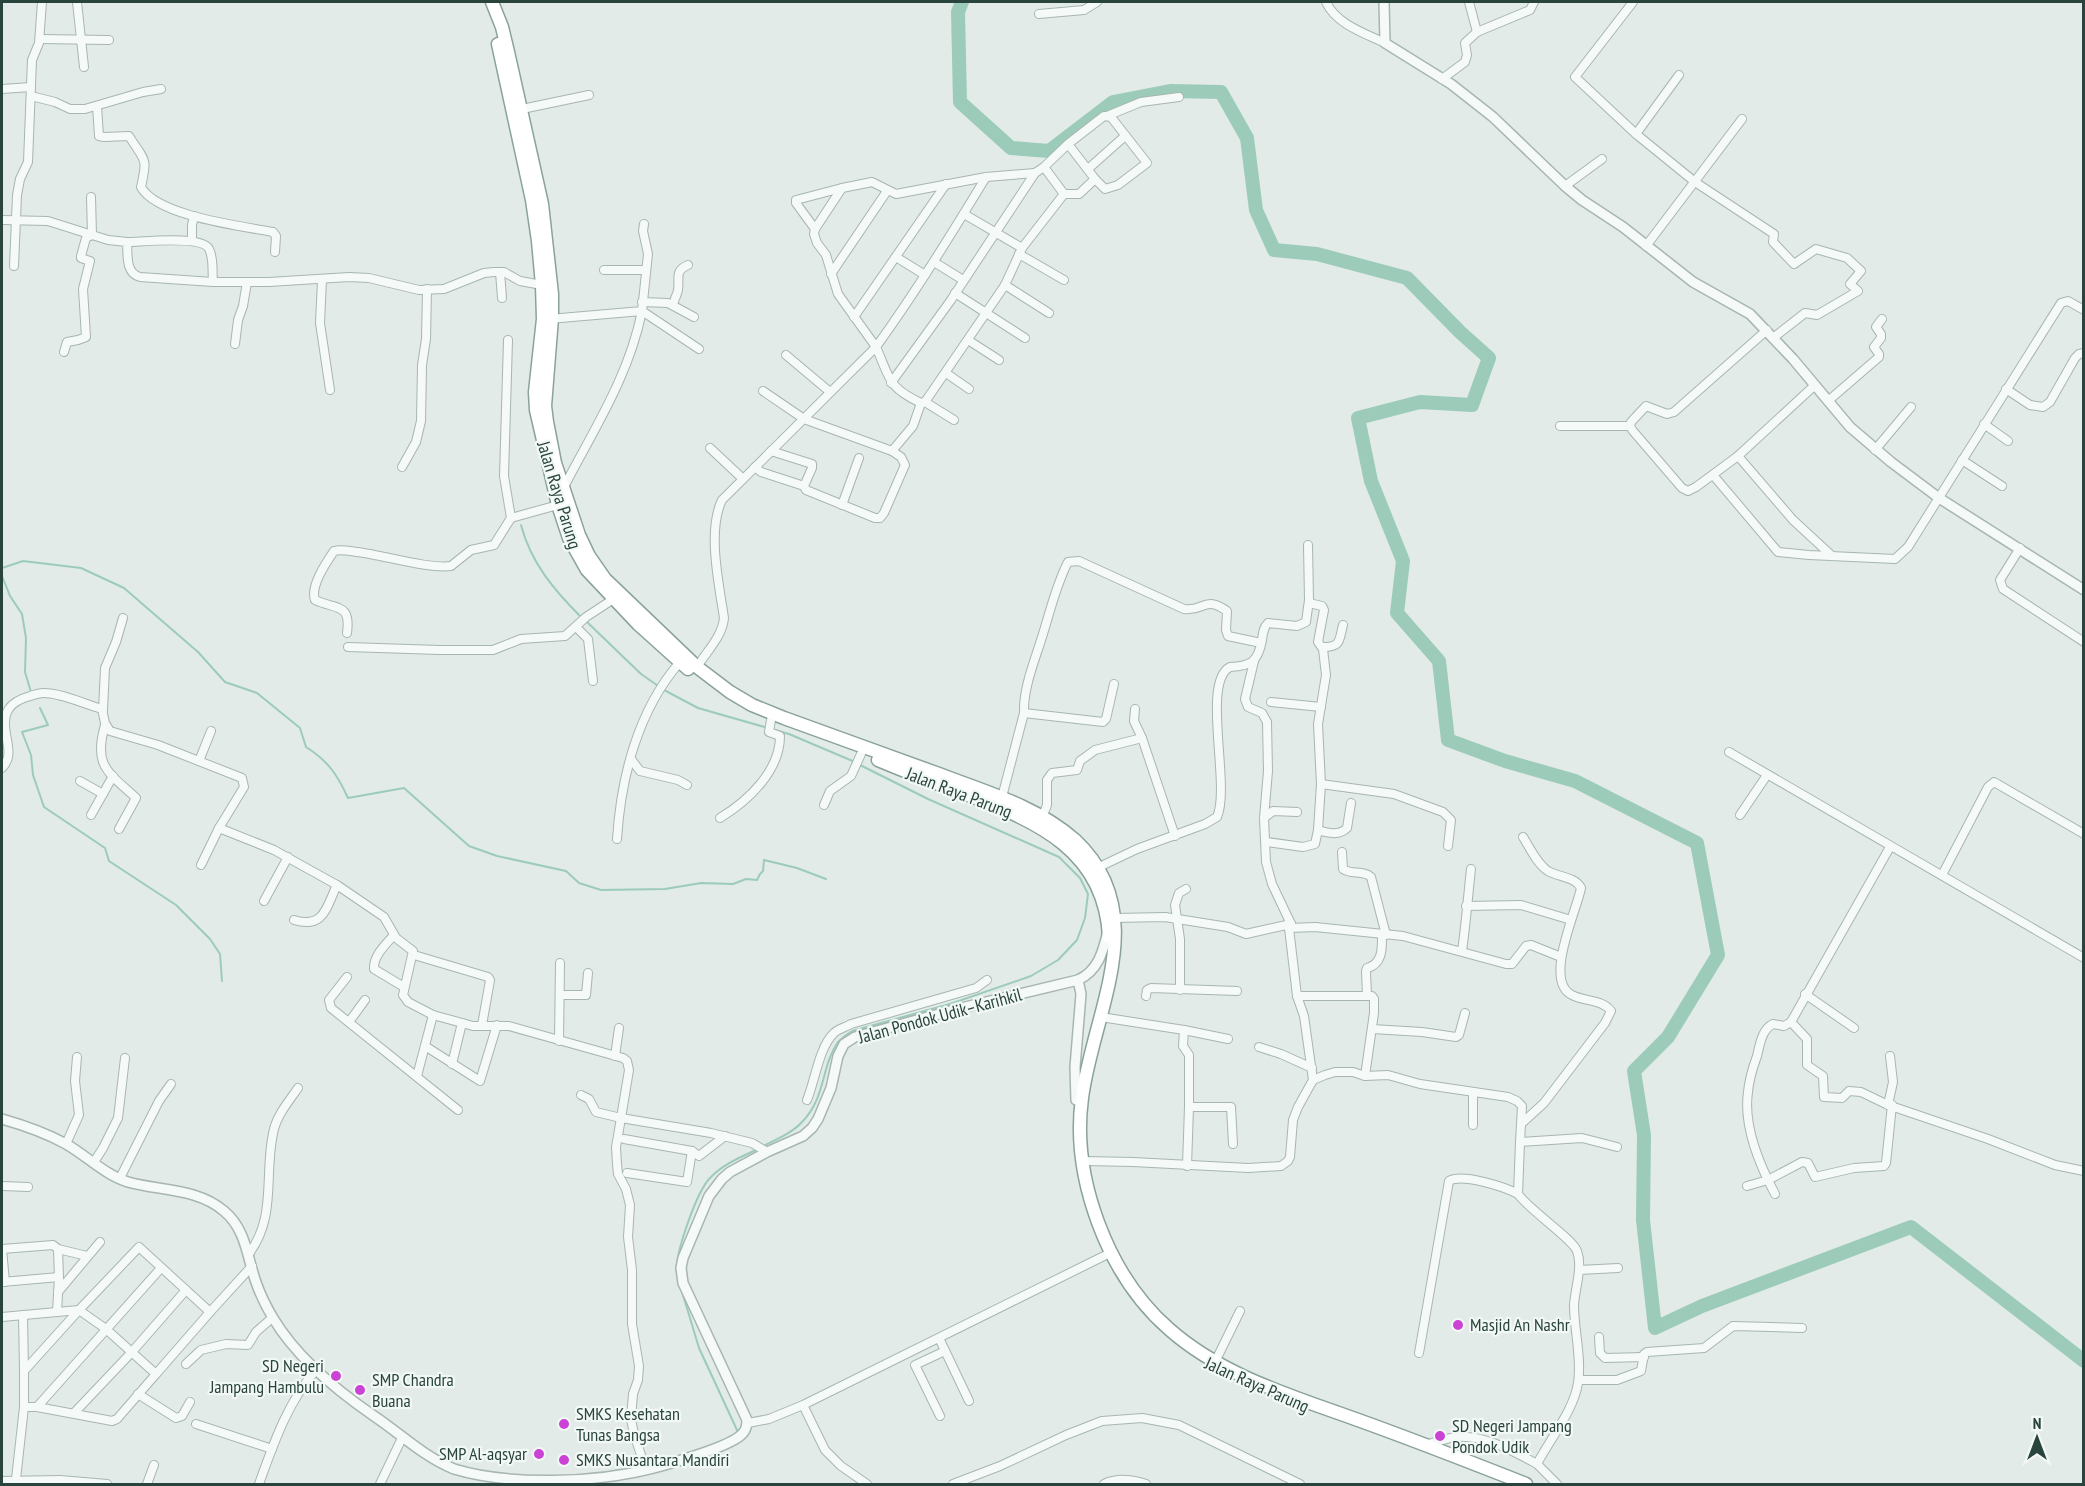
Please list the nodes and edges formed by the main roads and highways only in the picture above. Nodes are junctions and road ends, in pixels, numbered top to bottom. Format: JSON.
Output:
{"nodes":[{"id":1,"x":484,"y":2,"type":"edge"},
{"id":2,"x":492,"y":2,"type":"edge"},
{"id":3,"x":547,"y":319,"type":"junction"},
{"id":4,"x":617,"y":596,"type":"junction"},
{"id":5,"x":927,"y":775,"type":"junction"},
{"id":6,"x":1425,"y":1447,"type":"junction"},
{"id":7,"x":1508,"y":1485,"type":"edge"},
{"id":8,"x":1526,"y":1485,"type":"edge"}],
"edges":[{"from":1,"to":3,"type":"highway","name":"Jalan Raya Parung"},
{"from":2,"to":3,"type":"highway","name":"Jalan Raya Parung"},
{"from":3,"to":4,"type":"highway","name":"Jalan Raya Parung"},
{"from":3,"to":4,"type":"highway","name":"Jalan Raya Parung"},
{"from":4,"to":5,"type":"highway","name":"Jalan Raya Parung"},
{"from":4,"to":5,"type":"highway","name":"Jalan Raya Parung"},
{"from":5,"to":6,"type":"highway","name":"Jalan Raya Parung"},
{"from":5,"to":6,"type":"highway","name":"Jalan Raya Parung"},
{"from":6,"to":7,"type":"highway","name":"Jalan Raya Parung"},
{"from":6,"to":8,"type":"highway","name":"Jalan Raya Parung"}]}
